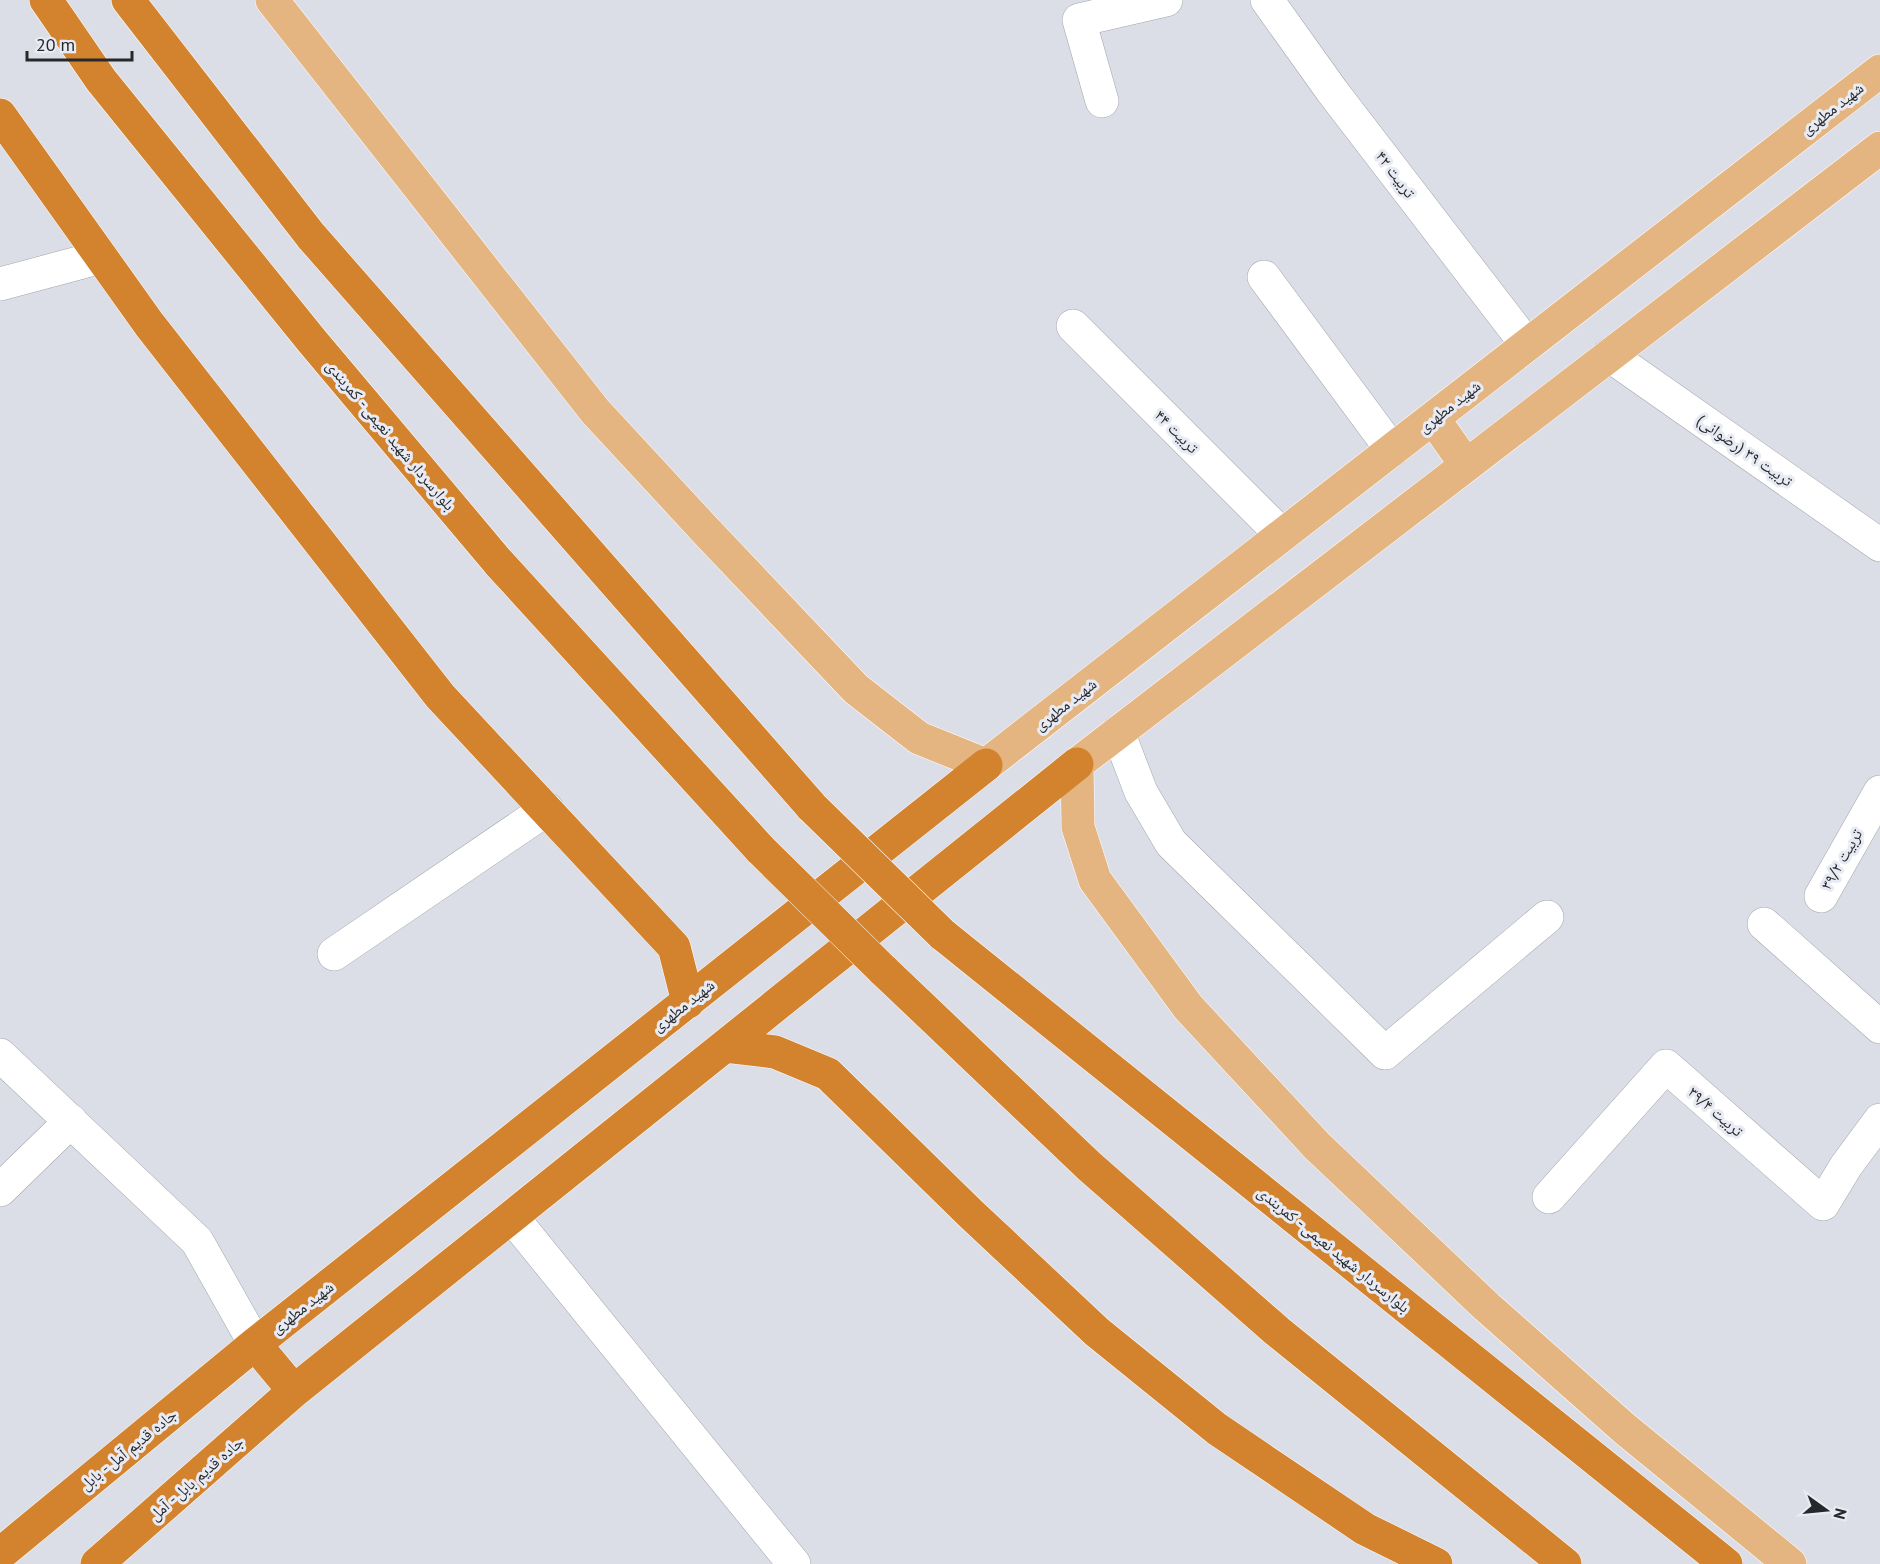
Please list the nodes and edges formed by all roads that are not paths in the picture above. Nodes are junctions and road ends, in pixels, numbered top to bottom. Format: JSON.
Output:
{"nodes":[{"id":1,"x":46,"y":0,"type":"edge"},
{"id":2,"x":128,"y":0,"type":"edge"},
{"id":3,"x":272,"y":0,"type":"edge"},
{"id":4,"x":1166,"y":0,"type":"edge"},
{"id":5,"x":1268,"y":0,"type":"edge"},
{"id":6,"x":1880,"y":71,"type":"edge"},
{"id":7,"x":1102,"y":100,"type":"dead end"},
{"id":8,"x":0,"y":115,"type":"edge"},
{"id":9,"x":1880,"y":148,"type":"edge"},
{"id":10,"x":101,"y":257,"type":"junction"},
{"id":11,"x":1264,"y":278,"type":"dead end"},
{"id":12,"x":0,"y":284,"type":"edge"},
{"id":13,"x":1073,"y":326,"type":"dead end"},
{"id":14,"x":1527,"y":345,"type":"junction"},
{"id":15,"x":1609,"y":355,"type":"junction"},
{"id":16,"x":1433,"y":418,"type":"junction"},
{"id":17,"x":1392,"y":450,"type":"junction"},
{"id":18,"x":1466,"y":465,"type":"junction"},
{"id":19,"x":1282,"y":535,"type":"junction"},
{"id":20,"x":1880,"y":545,"type":"edge"},
{"id":21,"x":1118,"y":732,"type":"junction"},
{"id":22,"x":1077,"y":764,"type":"junction"},
{"id":23,"x":986,"y":765,"type":"junction"},
{"id":24,"x":1880,"y":792,"type":"edge"},
{"id":25,"x":547,"y":809,"type":"junction"},
{"id":26,"x":1821,"y":896,"type":"dead end"},
{"id":27,"x":1547,"y":917,"type":"dead end"},
{"id":28,"x":1764,"y":924,"type":"dead end"},
{"id":29,"x":334,"y":954,"type":"dead end"},
{"id":30,"x":688,"y":1002,"type":"junction"},
{"id":31,"x":1880,"y":1028,"type":"edge"},
{"id":32,"x":725,"y":1046,"type":"junction"},
{"id":33,"x":0,"y":1054,"type":"edge"},
{"id":34,"x":1880,"y":1120,"type":"edge"},
{"id":35,"x":71,"y":1121,"type":"junction"},
{"id":36,"x":0,"y":1190,"type":"edge"},
{"id":37,"x":1549,"y":1197,"type":"dead end"},
{"id":38,"x":512,"y":1217,"type":"junction"},
{"id":39,"x":255,"y":1344,"type":"junction"},
{"id":40,"x":294,"y":1391,"type":"junction"},
{"id":41,"x":0,"y":1554,"type":"edge"},
{"id":42,"x":98,"y":1564,"type":"edge"},
{"id":43,"x":794,"y":1564,"type":"edge"},
{"id":44,"x":1436,"y":1564,"type":"edge"},
{"id":45,"x":1565,"y":1564,"type":"edge"},
{"id":46,"x":1726,"y":1564,"type":"edge"},
{"id":47,"x":1790,"y":1564,"type":"edge"}],
"edges":[{"from":1,"to":45,"type":"highway","name":"بلوارسردار شهید نعیمی - کمربندی","bridge":true},
{"from":2,"to":46,"type":"highway","name":"بلوارسردار شهید نعیمی - کمربندی","bridge":true},
{"from":3,"to":23,"type":"main road"},
{"from":4,"to":7,"type":"street"},
{"from":5,"to":14,"type":"street","name":"تربیت ۴۲"},
{"from":6,"to":14,"type":"main road","name":"شهید مطهری"},
{"from":8,"to":10,"type":"highway"},
{"from":9,"to":15,"type":"main road"},
{"from":10,"to":12,"type":"street"},
{"from":10,"to":25,"type":"highway"},
{"from":11,"to":17,"type":"street"},
{"from":13,"to":19,"type":"street","name":"تربیت ۴۴"},
{"from":14,"to":16,"type":"main road","name":"شهید مطهری"},
{"from":15,"to":18,"type":"main road"},
{"from":15,"to":20,"type":"street","name":"تربیت ۳۹ (رضوانی)"},
{"from":16,"to":17,"type":"main road","name":"شهید مطهری"},
{"from":16,"to":18,"type":"main road"},
{"from":17,"to":19,"type":"main road","name":"شهید مطهری"},
{"from":18,"to":21,"type":"main road"},
{"from":19,"to":23,"type":"main road","name":"شهید مطهری"},
{"from":21,"to":22,"type":"main road"},
{"from":21,"to":27,"type":"street"},
{"from":22,"to":32,"type":"highway"},
{"from":22,"to":47,"type":"main road"},
{"from":23,"to":30,"type":"highway","name":"شهید مطهری"},
{"from":24,"to":26,"type":"street","name":"تربيت ۳۹/۲"},
{"from":25,"to":29,"type":"street"},
{"from":25,"to":30,"type":"highway"},
{"from":28,"to":31,"type":"street"},
{"from":30,"to":39,"type":"highway","name":"شهید مطهری"},
{"from":32,"to":38,"type":"highway"},
{"from":32,"to":44,"type":"highway"},
{"from":33,"to":35,"type":"street"},
{"from":34,"to":37,"type":"street","name":"تربيت ۳۹/۴"},
{"from":35,"to":36,"type":"street"},
{"from":35,"to":39,"type":"street"},
{"from":38,"to":40,"type":"highway"},
{"from":38,"to":43,"type":"street"},
{"from":39,"to":40,"type":"highway"},
{"from":39,"to":41,"type":"highway","name":"جاده قدیم آمل - بابل"},
{"from":40,"to":42,"type":"highway","name":"جاده قدیم بابل - آمل"}]}
